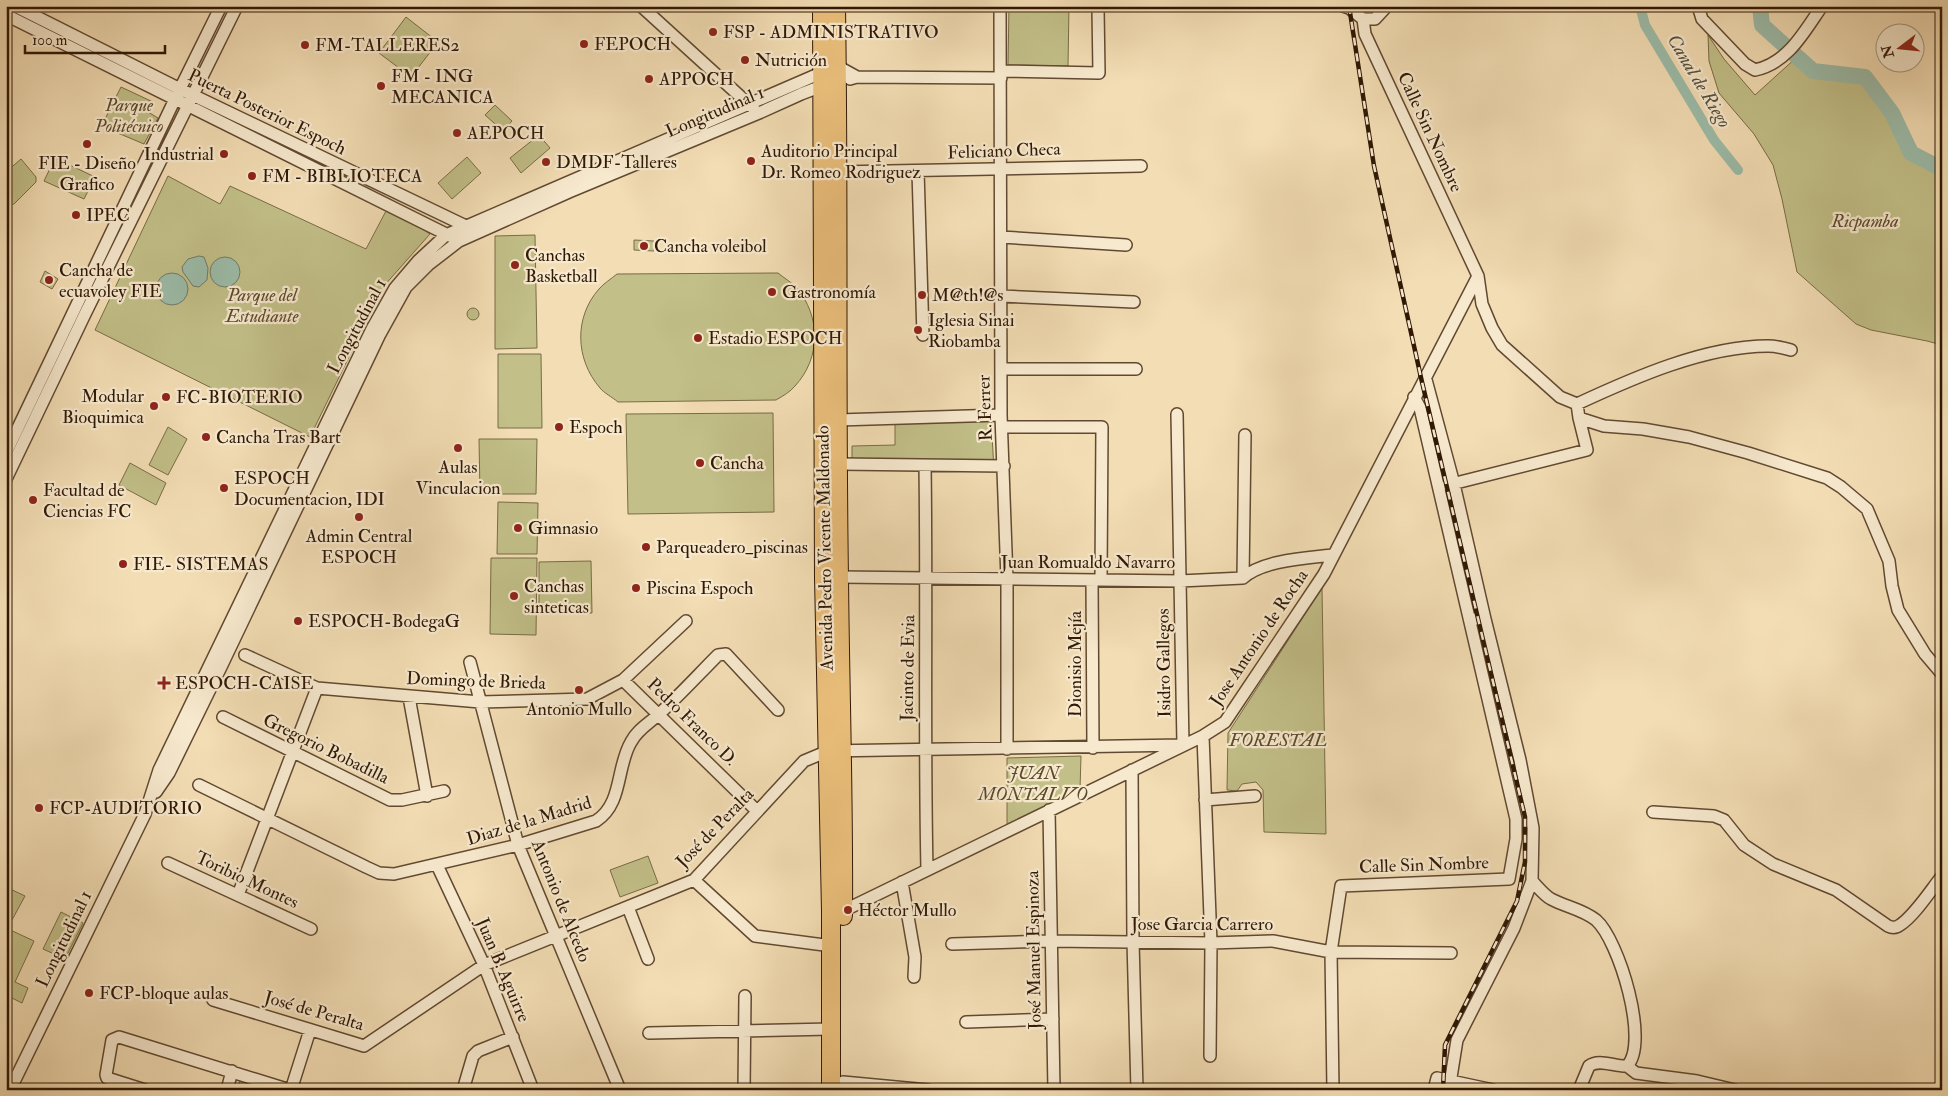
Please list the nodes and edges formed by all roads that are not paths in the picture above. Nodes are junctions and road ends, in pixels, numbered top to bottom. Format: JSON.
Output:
{"nodes":[{"id":1,"x":16,"y":6,"type":"edge"},
{"id":2,"x":221,"y":6,"type":"edge"},
{"id":3,"x":237,"y":6,"type":"edge"},
{"id":4,"x":641,"y":6,"type":"edge"},
{"id":5,"x":822,"y":6,"type":"edge"},
{"id":6,"x":836,"y":6,"type":"edge"},
{"id":7,"x":1000,"y":6,"type":"edge"},
{"id":8,"x":1096,"y":6,"type":"edge"},
{"id":9,"x":1387,"y":6,"type":"edge"},
{"id":10,"x":1698,"y":6,"type":"edge"},
{"id":11,"x":1822,"y":6,"type":"edge"},
{"id":12,"x":1347,"y":7,"type":"edge"},
{"id":13,"x":6,"y":14,"type":"edge"},
{"id":14,"x":1363,"y":19,"type":"junction"},
{"id":15,"x":1001,"y":74,"type":"junction"},
{"id":16,"x":830,"y":76,"type":"junction"},
{"id":17,"x":177,"y":94,"type":"junction"},
{"id":18,"x":191,"y":100,"type":"junction"},
{"id":19,"x":750,"y":105,"type":"junction"},
{"id":20,"x":759,"y":114,"type":"junction"},
{"id":21,"x":1141,"y":166,"type":"dead end"},
{"id":22,"x":1001,"y":169,"type":"junction"},
{"id":23,"x":918,"y":171,"type":"junction"},
{"id":24,"x":838,"y":172,"type":"junction"},
{"id":25,"x":466,"y":226,"type":"junction"},
{"id":26,"x":479,"y":232,"type":"junction"},
{"id":27,"x":447,"y":235,"type":"junction"},
{"id":28,"x":1001,"y":237,"type":"junction"},
{"id":29,"x":459,"y":241,"type":"junction"},
{"id":30,"x":1126,"y":245,"type":"dead end"},
{"id":31,"x":1478,"y":276,"type":"junction"},
{"id":32,"x":1002,"y":296,"type":"junction"},
{"id":33,"x":1134,"y":302,"type":"dead end"},
{"id":34,"x":923,"y":334,"type":"dead end"},
{"id":35,"x":63,"y":346,"type":"junction"},
{"id":36,"x":1791,"y":350,"type":"dead end"},
{"id":37,"x":1001,"y":369,"type":"junction"},
{"id":38,"x":1136,"y":369,"type":"dead end"},
{"id":39,"x":1425,"y":376,"type":"junction"},
{"id":40,"x":1414,"y":397,"type":"junction"},
{"id":41,"x":1577,"y":404,"type":"junction"},
{"id":42,"x":1178,"y":414,"type":"dead end"},
{"id":43,"x":1579,"y":418,"type":"junction"},
{"id":44,"x":838,"y":420,"type":"junction"},
{"id":45,"x":1002,"y":421,"type":"junction"},
{"id":46,"x":1244,"y":435,"type":"dead end"},
{"id":47,"x":6,"y":453,"type":"edge"},
{"id":48,"x":839,"y":464,"type":"junction"},
{"id":49,"x":925,"y":466,"type":"junction"},
{"id":50,"x":1004,"y":466,"type":"junction"},
{"id":51,"x":6,"y":479,"type":"edge"},
{"id":52,"x":1454,"y":484,"type":"junction"},
{"id":53,"x":1439,"y":487,"type":"junction"},
{"id":54,"x":1334,"y":555,"type":"junction"},
{"id":55,"x":839,"y":577,"type":"junction"},
{"id":56,"x":927,"y":578,"type":"junction"},
{"id":57,"x":1243,"y":578,"type":"junction"},
{"id":58,"x":1007,"y":579,"type":"junction"},
{"id":59,"x":1097,"y":580,"type":"junction"},
{"id":60,"x":1180,"y":581,"type":"junction"},
{"id":61,"x":1470,"y":619,"type":"junction"},
{"id":62,"x":1486,"y":619,"type":"junction"},
{"id":63,"x":686,"y":621,"type":"dead end"},
{"id":64,"x":245,"y":655,"type":"dead end"},
{"id":65,"x":470,"y":662,"type":"dead end"},
{"id":66,"x":1942,"y":674,"type":"edge"},
{"id":67,"x":623,"y":680,"type":"junction"},
{"id":68,"x":317,"y":688,"type":"junction"},
{"id":69,"x":409,"y":697,"type":"junction"},
{"id":70,"x":480,"y":702,"type":"junction"},
{"id":71,"x":778,"y":710,"type":"dead end"},
{"id":72,"x":658,"y":714,"type":"junction"},
{"id":73,"x":223,"y":718,"type":"dead end"},
{"id":74,"x":1203,"y":736,"type":"junction"},
{"id":75,"x":1183,"y":745,"type":"junction"},
{"id":76,"x":1093,"y":748,"type":"junction"},
{"id":77,"x":924,"y":750,"type":"junction"},
{"id":78,"x":1007,"y":750,"type":"junction"},
{"id":79,"x":835,"y":751,"type":"junction"},
{"id":80,"x":293,"y":752,"type":"junction"},
{"id":81,"x":1132,"y":770,"type":"junction"},
{"id":82,"x":199,"y":785,"type":"dead end"},
{"id":83,"x":444,"y":791,"type":"dead end"},
{"id":84,"x":427,"y":796,"type":"junction"},
{"id":85,"x":1255,"y":796,"type":"dead end"},
{"id":86,"x":1205,"y":800,"type":"junction"},
{"id":87,"x":149,"y":804,"type":"junction"},
{"id":88,"x":1049,"y":810,"type":"junction"},
{"id":89,"x":757,"y":811,"type":"junction"},
{"id":90,"x":1653,"y":812,"type":"dead end"},
{"id":91,"x":267,"y":819,"type":"junction"},
{"id":92,"x":518,"y":845,"type":"junction"},
{"id":93,"x":168,"y":863,"type":"dead end"},
{"id":94,"x":437,"y":865,"type":"junction"},
{"id":95,"x":927,"y":870,"type":"junction"},
{"id":96,"x":1942,"y":876,"type":"edge"},
{"id":97,"x":694,"y":880,"type":"junction"},
{"id":98,"x":1532,"y":881,"type":"junction"},
{"id":99,"x":902,"y":882,"type":"junction"},
{"id":100,"x":238,"y":895,"type":"junction"},
{"id":101,"x":628,"y":907,"type":"junction"},
{"id":102,"x":844,"y":911,"type":"junction"},
{"id":103,"x":311,"y":929,"type":"dead end"},
{"id":104,"x":556,"y":937,"type":"junction"},
{"id":105,"x":1051,"y":941,"type":"junction"},
{"id":106,"x":1133,"y":941,"type":"junction"},
{"id":107,"x":1210,"y":943,"type":"junction"},
{"id":108,"x":952,"y":944,"type":"dead end"},
{"id":109,"x":832,"y":946,"type":"junction"},
{"id":110,"x":1331,"y":952,"type":"junction"},
{"id":111,"x":1451,"y":953,"type":"dead end"},
{"id":112,"x":648,"y":959,"type":"dead end"},
{"id":113,"x":484,"y":965,"type":"junction"},
{"id":114,"x":914,"y":977,"type":"dead end"},
{"id":115,"x":745,"y":996,"type":"dead end"},
{"id":116,"x":213,"y":1000,"type":"dead end"},
{"id":117,"x":1053,"y":1019,"type":"junction"},
{"id":118,"x":966,"y":1022,"type":"dead end"},
{"id":119,"x":831,"y":1029,"type":"junction"},
{"id":120,"x":310,"y":1030,"type":"junction"},
{"id":121,"x":745,"y":1030,"type":"junction"},
{"id":122,"x":649,"y":1033,"type":"dead end"},
{"id":123,"x":514,"y":1037,"type":"junction"},
{"id":124,"x":1210,"y":1056,"type":"dead end"},
{"id":125,"x":1627,"y":1066,"type":"junction"},
{"id":126,"x":232,"y":1071,"type":"junction"},
{"id":127,"x":1450,"y":1085,"type":"edge"},
{"id":128,"x":839,"y":1087,"type":"edge"},
{"id":129,"x":10,"y":1090,"type":"edge"},
{"id":130,"x":145,"y":1090,"type":"edge"},
{"id":131,"x":227,"y":1090,"type":"edge"},
{"id":132,"x":291,"y":1090,"type":"edge"},
{"id":133,"x":463,"y":1090,"type":"edge"},
{"id":134,"x":532,"y":1090,"type":"edge"},
{"id":135,"x":620,"y":1090,"type":"edge"},
{"id":136,"x":744,"y":1090,"type":"edge"},
{"id":137,"x":928,"y":1090,"type":"edge"},
{"id":138,"x":1054,"y":1090,"type":"edge"},
{"id":139,"x":1137,"y":1090,"type":"edge"},
{"id":140,"x":1333,"y":1090,"type":"edge"},
{"id":141,"x":1434,"y":1090,"type":"edge"},
{"id":142,"x":1492,"y":1090,"type":"edge"},
{"id":143,"x":1579,"y":1090,"type":"edge"},
{"id":144,"x":1735,"y":1090,"type":"edge"}],
"edges":[{"from":1,"to":17,"type":"street","name":"Puerta Posterior Espoch"},
{"from":2,"to":17,"type":"street"},
{"from":3,"to":18,"type":"street"},
{"from":4,"to":19,"type":"street"},
{"from":5,"to":16,"type":"main road","name":"Avenida Pedro Vicente Maldonado"},
{"from":6,"to":16,"type":"main road","name":"Avenida Pedro Vicente Maldonado"},
{"from":7,"to":15,"type":"street","name":"R. Ferrer"},
{"from":8,"to":15,"type":"street"},
{"from":9,"to":14,"type":"street"},
{"from":10,"to":11,"type":"street"},
{"from":12,"to":14,"type":"street"},
{"from":13,"to":17,"type":"street","name":"Puerta Posterior Espoch"},
{"from":14,"to":31,"type":"street","name":"Calle Sin Nombre"},
{"from":15,"to":16,"type":"street"},
{"from":15,"to":22,"type":"street","name":"R. Ferrer"},
{"from":16,"to":19,"type":"street","name":"Longitudinal 1"},
{"from":16,"to":20,"type":"street","name":"Longitudinal 1"},
{"from":16,"to":24,"type":"main road","name":"Avenida Pedro Vicente Maldonado"},
{"from":16,"to":79,"type":"main road","name":"Avenida Pedro Vicente Maldonado"},
{"from":17,"to":18,"type":"street","name":"Puerta Posterior Espoch"},
{"from":17,"to":35,"type":"street"},
{"from":18,"to":25,"type":"street","name":"Puerta Posterior Espoch"},
{"from":18,"to":27,"type":"street","name":"Puerta Posterior Espoch"},
{"from":18,"to":35,"type":"street"},
{"from":19,"to":20,"type":"street"},
{"from":19,"to":25,"type":"street","name":"Longitudinal 1"},
{"from":20,"to":26,"type":"street","name":"Longitudinal 1"},
{"from":21,"to":22,"type":"street","name":"Feliciano Checa"},
{"from":22,"to":23,"type":"street","name":"Feliciano Checa"},
{"from":22,"to":28,"type":"street","name":"R. Ferrer"},
{"from":23,"to":24,"type":"street","name":"Feliciano Checa"},
{"from":23,"to":34,"type":"street"},
{"from":24,"to":44,"type":"main road","name":"Avenida Pedro Vicente Maldonado"},
{"from":25,"to":26,"type":"street","name":"Puerta Posterior Espoch"},
{"from":25,"to":27,"type":"street","name":"Longitudinal 1"},
{"from":26,"to":29,"type":"street","name":"Longitudinal 1"},
{"from":27,"to":29,"type":"street","name":"Puerta Posterior Espoch"},
{"from":27,"to":87,"type":"street","name":"Longitudinal 1"},
{"from":28,"to":30,"type":"street"},
{"from":28,"to":32,"type":"street","name":"R. Ferrer"},
{"from":29,"to":87,"type":"street","name":"Longitudinal 1"},
{"from":31,"to":39,"type":"street","name":"Jose Antonio de Rocha"},
{"from":31,"to":41,"type":"street","name":"Calle Sin Nombre"},
{"from":32,"to":33,"type":"street"},
{"from":32,"to":37,"type":"street","name":"R. Ferrer"},
{"from":35,"to":47,"type":"street"},
{"from":35,"to":51,"type":"street"},
{"from":36,"to":41,"type":"street"},
{"from":37,"to":38,"type":"street"},
{"from":37,"to":45,"type":"street","name":"R. Ferrer"},
{"from":39,"to":40,"type":"street","name":"Jose Antonio de Rocha"},
{"from":39,"to":52,"type":"street"},
{"from":40,"to":53,"type":"street"},
{"from":40,"to":54,"type":"street","name":"Jose Antonio de Rocha"},
{"from":41,"to":43,"type":"street"},
{"from":42,"to":60,"type":"street","name":"Isidro Gallegos"},
{"from":43,"to":52,"type":"street"},
{"from":43,"to":66,"type":"street"},
{"from":44,"to":45,"type":"street"},
{"from":44,"to":48,"type":"main road","name":"Avenida Pedro Vicente Maldonado"},
{"from":45,"to":50,"type":"street","name":"R. Ferrer"},
{"from":45,"to":59,"type":"street","name":"Dionisio Mejía"},
{"from":46,"to":57,"type":"street"},
{"from":48,"to":49,"type":"street"},
{"from":48,"to":55,"type":"main road","name":"Avenida Pedro Vicente Maldonado"},
{"from":49,"to":50,"type":"street"},
{"from":49,"to":56,"type":"street","name":"Jacinto de Evia"},
{"from":50,"to":58,"type":"street","name":"R. Ferrer"},
{"from":52,"to":53,"type":"street"},
{"from":52,"to":62,"type":"street"},
{"from":53,"to":61,"type":"street"},
{"from":54,"to":57,"type":"street","name":"Juan Romualdo Navarro"},
{"from":54,"to":74,"type":"street","name":"Jose Antonio de Rocha"},
{"from":55,"to":56,"type":"street","name":"Juan Romualdo Navarro"},
{"from":55,"to":79,"type":"main road","name":"Avenida Pedro Vicente Maldonado"},
{"from":56,"to":58,"type":"street","name":"Juan Romualdo Navarro"},
{"from":56,"to":77,"type":"street","name":"Jacinto de Evia"},
{"from":57,"to":60,"type":"street","name":"Juan Romualdo Navarro"},
{"from":58,"to":59,"type":"street","name":"Juan Romualdo Navarro"},
{"from":58,"to":78,"type":"street","name":"R. Ferrer"},
{"from":59,"to":60,"type":"street","name":"Juan Romualdo Navarro"},
{"from":59,"to":76,"type":"street","name":"Dionisio Mejía"},
{"from":60,"to":75,"type":"street","name":"Isidro Gallegos"},
{"from":61,"to":62,"type":"street"},
{"from":61,"to":110,"type":"street","name":"Calle Sin Nombre"},
{"from":62,"to":98,"type":"street"},
{"from":63,"to":67,"type":"street","name":"Domingo de Brieda"},
{"from":64,"to":68,"type":"street","name":"Domingo de Brieda"},
{"from":65,"to":70,"type":"street","name":"Antonio de Alcedo"},
{"from":67,"to":70,"type":"street","name":"Domingo de Brieda"},
{"from":67,"to":72,"type":"street","name":"Pedro Franco D."},
{"from":68,"to":69,"type":"street","name":"Domingo de Brieda"},
{"from":68,"to":80,"type":"street"},
{"from":69,"to":70,"type":"street","name":"Domingo de Brieda"},
{"from":69,"to":84,"type":"street"},
{"from":70,"to":92,"type":"street","name":"Antonio de Alcedo"},
{"from":71,"to":72,"type":"street","name":"Diaz de la Madrid"},
{"from":72,"to":89,"type":"street","name":"Pedro Franco D."},
{"from":72,"to":92,"type":"street","name":"Diaz de la Madrid"},
{"from":73,"to":80,"type":"street","name":"Gregorio Bobadilla"},
{"from":74,"to":75,"type":"street","name":"Jose Antonio de Rocha"},
{"from":74,"to":86,"type":"street"},
{"from":75,"to":76,"type":"street","name":"José de Peralta"},
{"from":75,"to":81,"type":"street","name":"Jose Antonio de Rocha"},
{"from":76,"to":78,"type":"street","name":"José de Peralta"},
{"from":77,"to":78,"type":"street","name":"José de Peralta"},
{"from":77,"to":79,"type":"street","name":"José de Peralta"},
{"from":77,"to":95,"type":"street","name":"Jacinto de Evia"},
{"from":79,"to":89,"type":"street","name":"José de Peralta"},
{"from":79,"to":102,"type":"main road","name":"Avenida Pedro Vicente Maldonado"},
{"from":79,"to":109,"type":"main road","name":"Avenida Pedro Vicente Maldonado"},
{"from":80,"to":84,"type":"street","name":"Gregorio Bobadilla"},
{"from":80,"to":91,"type":"street"},
{"from":81,"to":88,"type":"street","name":"Jose Antonio de Rocha"},
{"from":81,"to":106,"type":"street"},
{"from":82,"to":91,"type":"street","name":"Diaz de la Madrid"},
{"from":83,"to":84,"type":"street","name":"Gregorio Bobadilla"},
{"from":85,"to":86,"type":"street"},
{"from":86,"to":107,"type":"street"},
{"from":87,"to":129,"type":"street","name":"Longitudinal 1"},
{"from":88,"to":95,"type":"street","name":"Jose Antonio de Rocha"},
{"from":88,"to":105,"type":"street","name":"José Manuel Espinoza"},
{"from":89,"to":97,"type":"street","name":"José de Peralta"},
{"from":90,"to":96,"type":"street"},
{"from":91,"to":94,"type":"street","name":"Diaz de la Madrid"},
{"from":91,"to":100,"type":"street"},
{"from":92,"to":94,"type":"street","name":"Diaz de la Madrid"},
{"from":92,"to":104,"type":"street","name":"Antonio de Alcedo"},
{"from":93,"to":100,"type":"street","name":"Toribio Montes"},
{"from":94,"to":113,"type":"street","name":"Juan B. Aguirre"},
{"from":95,"to":99,"type":"street","name":"Jose Antonio de Rocha"},
{"from":97,"to":101,"type":"street","name":"José de Peralta"},
{"from":97,"to":109,"type":"street"},
{"from":98,"to":125,"type":"street"},
{"from":98,"to":127,"type":"street"},
{"from":99,"to":102,"type":"street","name":"Jose Antonio de Rocha"},
{"from":99,"to":114,"type":"street"},
{"from":100,"to":103,"type":"street","name":"Toribio Montes"},
{"from":101,"to":104,"type":"street","name":"José de Peralta"},
{"from":101,"to":112,"type":"street"},
{"from":102,"to":128,"type":"main road","name":"Avenida Pedro Vicente Maldonado"},
{"from":104,"to":113,"type":"street","name":"José de Peralta"},
{"from":104,"to":135,"type":"street","name":"Antonio de Alcedo"},
{"from":105,"to":106,"type":"street","name":"Jose Garcia Carrero"},
{"from":105,"to":108,"type":"street","name":"Jose Garcia Carrero"},
{"from":105,"to":117,"type":"street","name":"José Manuel Espinoza"},
{"from":106,"to":107,"type":"street","name":"Jose Garcia Carrero"},
{"from":106,"to":139,"type":"street"},
{"from":107,"to":110,"type":"street","name":"Jose Garcia Carrero"},
{"from":107,"to":124,"type":"street"},
{"from":109,"to":119,"type":"main road","name":"Avenida Pedro Vicente Maldonado"},
{"from":110,"to":111,"type":"street","name":"Jose Garcia Carrero"},
{"from":110,"to":140,"type":"street"},
{"from":113,"to":120,"type":"street","name":"José de Peralta"},
{"from":113,"to":123,"type":"street","name":"Juan B. Aguirre"},
{"from":115,"to":121,"type":"street"},
{"from":116,"to":120,"type":"street","name":"José de Peralta"},
{"from":117,"to":118,"type":"street"},
{"from":117,"to":138,"type":"street","name":"José Manuel Espinoza"},
{"from":119,"to":121,"type":"street"},
{"from":119,"to":128,"type":"main road","name":"Avenida Pedro Vicente Maldonado"},
{"from":120,"to":132,"type":"street"},
{"from":121,"to":122,"type":"street"},
{"from":121,"to":136,"type":"street"},
{"from":123,"to":133,"type":"street"},
{"from":123,"to":134,"type":"street","name":"Juan B. Aguirre"},
{"from":125,"to":143,"type":"street"},
{"from":125,"to":144,"type":"street"},
{"from":126,"to":130,"type":"street"},
{"from":126,"to":131,"type":"street"},
{"from":126,"to":132,"type":"street"},
{"from":127,"to":141,"type":"street"},
{"from":127,"to":142,"type":"street"},
{"from":128,"to":137,"type":"street"}]}
